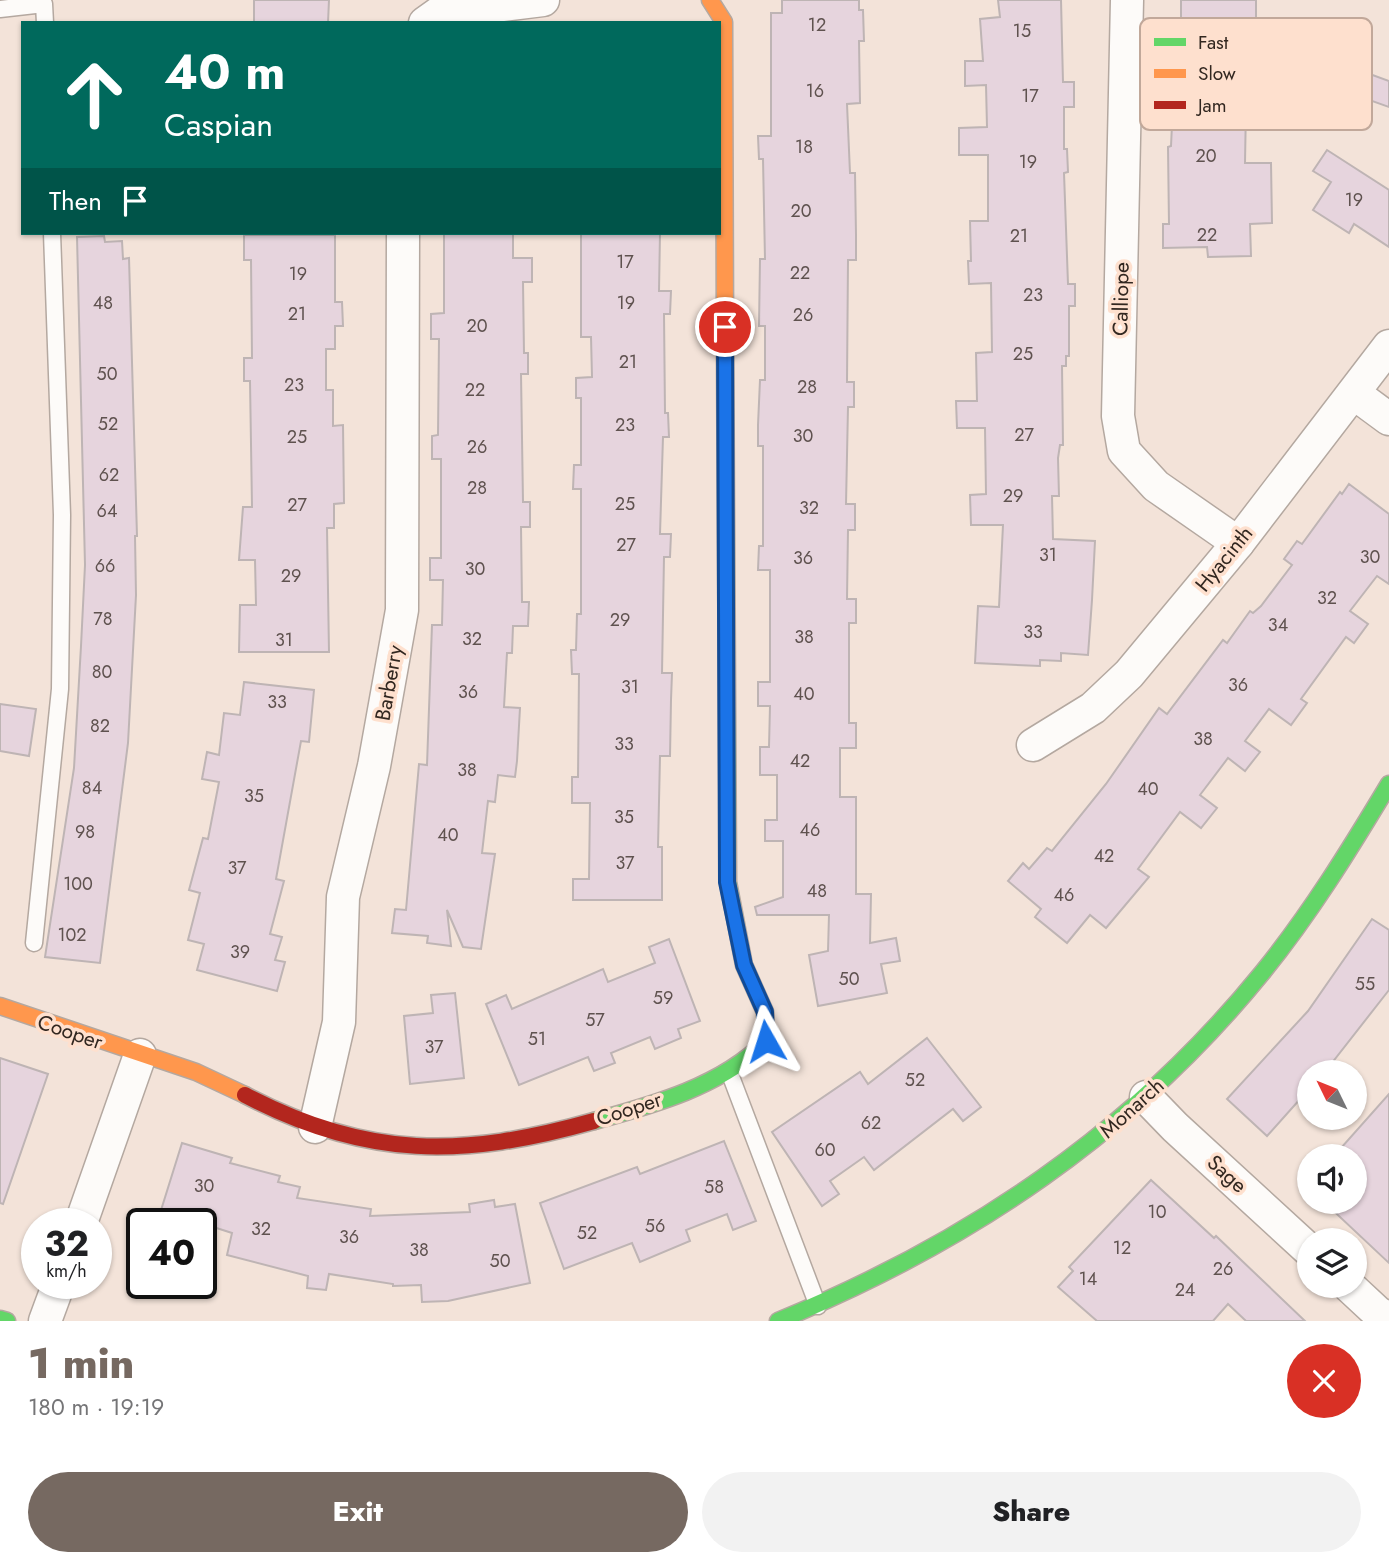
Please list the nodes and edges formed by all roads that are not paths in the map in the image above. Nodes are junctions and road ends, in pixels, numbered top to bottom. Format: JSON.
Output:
{"nodes":[{"id":1,"x":542,"y":0,"type":"edge"},
{"id":2,"x":710,"y":0,"type":"edge"},
{"id":3,"x":1127,"y":0,"type":"edge"},
{"id":4,"x":0,"y":9,"type":"edge"},
{"id":5,"x":45,"y":21,"type":"edge"},
{"id":6,"x":428,"y":21,"type":"edge"},
{"id":7,"x":52,"y":235,"type":"edge"},
{"id":8,"x":403,"y":235,"type":"edge"},
{"id":9,"x":1389,"y":346,"type":"edge"},
{"id":10,"x":1354,"y":394,"type":"junction"},
{"id":11,"x":1389,"y":419,"type":"edge"},
{"id":12,"x":1237,"y":543,"type":"junction"},
{"id":13,"x":1033,"y":745,"type":"dead end"},
{"id":14,"x":1389,"y":783,"type":"edge"},
{"id":15,"x":34,"y":943,"type":"dead end"},
{"id":16,"x":0,"y":1006,"type":"edge"},
{"id":17,"x":140,"y":1055,"type":"junction"},
{"id":18,"x":730,"y":1074,"type":"junction"},
{"id":19,"x":1146,"y":1097,"type":"junction"},
{"id":20,"x":315,"y":1127,"type":"junction"},
{"id":21,"x":85,"y":1208,"type":"edge"},
{"id":22,"x":1297,"y":1239,"type":"edge"},
{"id":23,"x":1362,"y":1298,"type":"edge"},
{"id":24,"x":53,"y":1299,"type":"edge"},
{"id":25,"x":818,"y":1306,"type":"junction"},
{"id":26,"x":0,"y":1318,"type":"edge"},
{"id":27,"x":1389,"y":1318,"type":"edge"},
{"id":28,"x":7,"y":1321,"type":"edge"},
{"id":29,"x":45,"y":1321,"type":"edge"},
{"id":30,"x":778,"y":1321,"type":"edge"}],
"edges":[{"from":1,"to":6,"type":"street"},
{"from":2,"to":18,"type":"street","name":"Cooper"},
{"from":3,"to":12,"type":"street","name":"Calliope"},
{"from":4,"to":5,"type":"lane"},
{"from":7,"to":15,"type":"lane"},
{"from":8,"to":20,"type":"street","name":"Barberry"},
{"from":9,"to":10,"type":"street","name":"Hyacinth"},
{"from":10,"to":11,"type":"street"},
{"from":10,"to":12,"type":"street","name":"Hyacinth"},
{"from":12,"to":13,"type":"street","name":"Hyacinth"},
{"from":14,"to":19,"type":"street","name":"Monarch"},
{"from":16,"to":17,"type":"street","name":"Cooper"},
{"from":17,"to":20,"type":"street","name":"Cooper"},
{"from":17,"to":21,"type":"street"},
{"from":18,"to":20,"type":"street","name":"Cooper"},
{"from":18,"to":25,"type":"lane"},
{"from":19,"to":22,"type":"street","name":"Sage"},
{"from":19,"to":25,"type":"street","name":"Monarch"},
{"from":23,"to":27,"type":"street"},
{"from":24,"to":29,"type":"street"},
{"from":25,"to":30,"type":"street","name":"Monarch"},
{"from":26,"to":28,"type":"street"}]}
